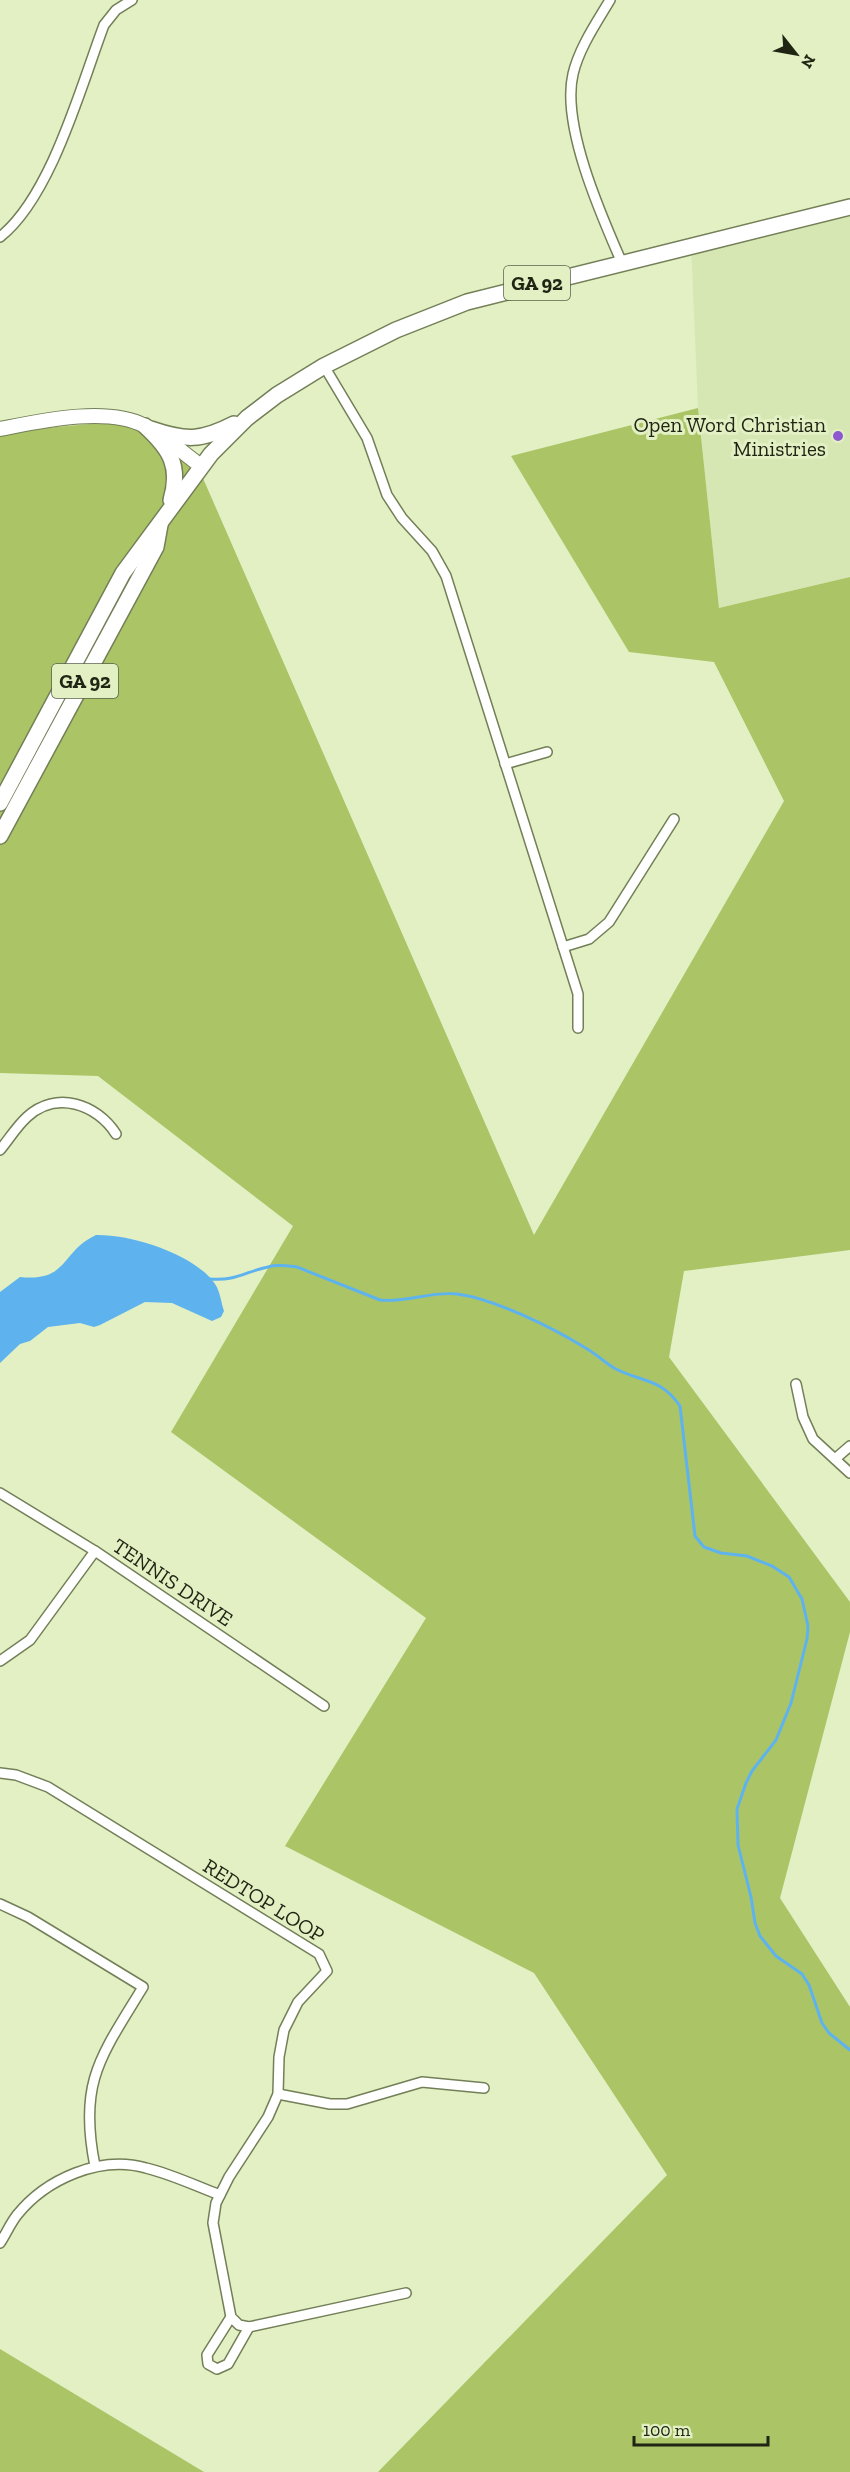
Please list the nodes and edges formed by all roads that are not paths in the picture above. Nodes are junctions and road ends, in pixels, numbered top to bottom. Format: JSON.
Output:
{"nodes":[{"id":1,"x":132,"y":0,"type":"edge"},
{"id":2,"x":610,"y":0,"type":"edge"},
{"id":3,"x":850,"y":207,"type":"edge"},
{"id":4,"x":0,"y":237,"type":"edge"},
{"id":5,"x":622,"y":263,"type":"junction"},
{"id":6,"x":324,"y":366,"type":"junction"},
{"id":7,"x":248,"y":418,"type":"junction"},
{"id":8,"x":145,"y":426,"type":"junction"},
{"id":9,"x":0,"y":429,"type":"edge"},
{"id":10,"x":201,"y":466,"type":"junction"},
{"id":11,"x":160,"y":523,"type":"junction"},
{"id":12,"x":547,"y":752,"type":"dead end"},
{"id":13,"x":505,"y":764,"type":"junction"},
{"id":14,"x":0,"y":803,"type":"edge"},
{"id":15,"x":674,"y":819,"type":"dead end"},
{"id":16,"x":0,"y":836,"type":"edge"},
{"id":17,"x":563,"y":947,"type":"junction"},
{"id":18,"x":578,"y":1028,"type":"dead end"},
{"id":19,"x":116,"y":1134,"type":"dead end"},
{"id":20,"x":0,"y":1150,"type":"edge"},
{"id":21,"x":796,"y":1384,"type":"dead end"},
{"id":22,"x":850,"y":1446,"type":"edge"},
{"id":23,"x":835,"y":1459,"type":"junction"},
{"id":24,"x":850,"y":1473,"type":"edge"},
{"id":25,"x":0,"y":1493,"type":"edge"},
{"id":26,"x":95,"y":1551,"type":"junction"},
{"id":27,"x":0,"y":1661,"type":"edge"},
{"id":28,"x":324,"y":1706,"type":"dead end"},
{"id":29,"x":0,"y":1773,"type":"edge"},
{"id":30,"x":0,"y":1904,"type":"edge"},
{"id":31,"x":484,"y":2088,"type":"dead end"},
{"id":32,"x":278,"y":2094,"type":"junction"},
{"id":33,"x":95,"y":2166,"type":"junction"},
{"id":34,"x":220,"y":2195,"type":"junction"},
{"id":35,"x":0,"y":2243,"type":"edge"},
{"id":36,"x":406,"y":2293,"type":"dead end"},
{"id":37,"x":231,"y":2317,"type":"junction"},
{"id":38,"x":249,"y":2327,"type":"junction"}],
"edges":[{"from":1,"to":4,"type":"street"},
{"from":2,"to":5,"type":"street"},
{"from":3,"to":5,"type":"main road","number":"GA 92"},
{"from":5,"to":6,"type":"main road","number":"GA 92"},
{"from":6,"to":7,"type":"main road","number":"GA 92"},
{"from":6,"to":13,"type":"street"},
{"from":7,"to":8,"type":"main road"},
{"from":7,"to":10,"type":"main road","number":"GA 92"},
{"from":8,"to":9,"type":"main road"},
{"from":8,"to":10,"type":"main road"},
{"from":8,"to":11,"type":"main road"},
{"from":10,"to":11,"type":"main road","number":"GA 92"},
{"from":11,"to":14,"type":"main road","number":"GA 92"},
{"from":11,"to":16,"type":"main road","number":"GA 92"},
{"from":12,"to":13,"type":"street"},
{"from":13,"to":17,"type":"street"},
{"from":15,"to":17,"type":"street"},
{"from":17,"to":18,"type":"street"},
{"from":19,"to":20,"type":"street"},
{"from":21,"to":23,"type":"street"},
{"from":22,"to":23,"type":"street"},
{"from":23,"to":24,"type":"street"},
{"from":25,"to":26,"type":"street","name":"TENNIS DRIVE"},
{"from":26,"to":27,"type":"street"},
{"from":26,"to":28,"type":"street","name":"TENNIS DRIVE"},
{"from":29,"to":32,"type":"street","name":"REDTOP LOOP"},
{"from":30,"to":33,"type":"street"},
{"from":31,"to":32,"type":"street"},
{"from":32,"to":34,"type":"street","name":"REDTOP LOOP"},
{"from":33,"to":34,"type":"street"},
{"from":33,"to":35,"type":"street"},
{"from":34,"to":37,"type":"street","name":"REDTOP LOOP"},
{"from":36,"to":38,"type":"street"},
{"from":37,"to":38,"type":"street"},
{"from":37,"to":38,"type":"street"}]}
